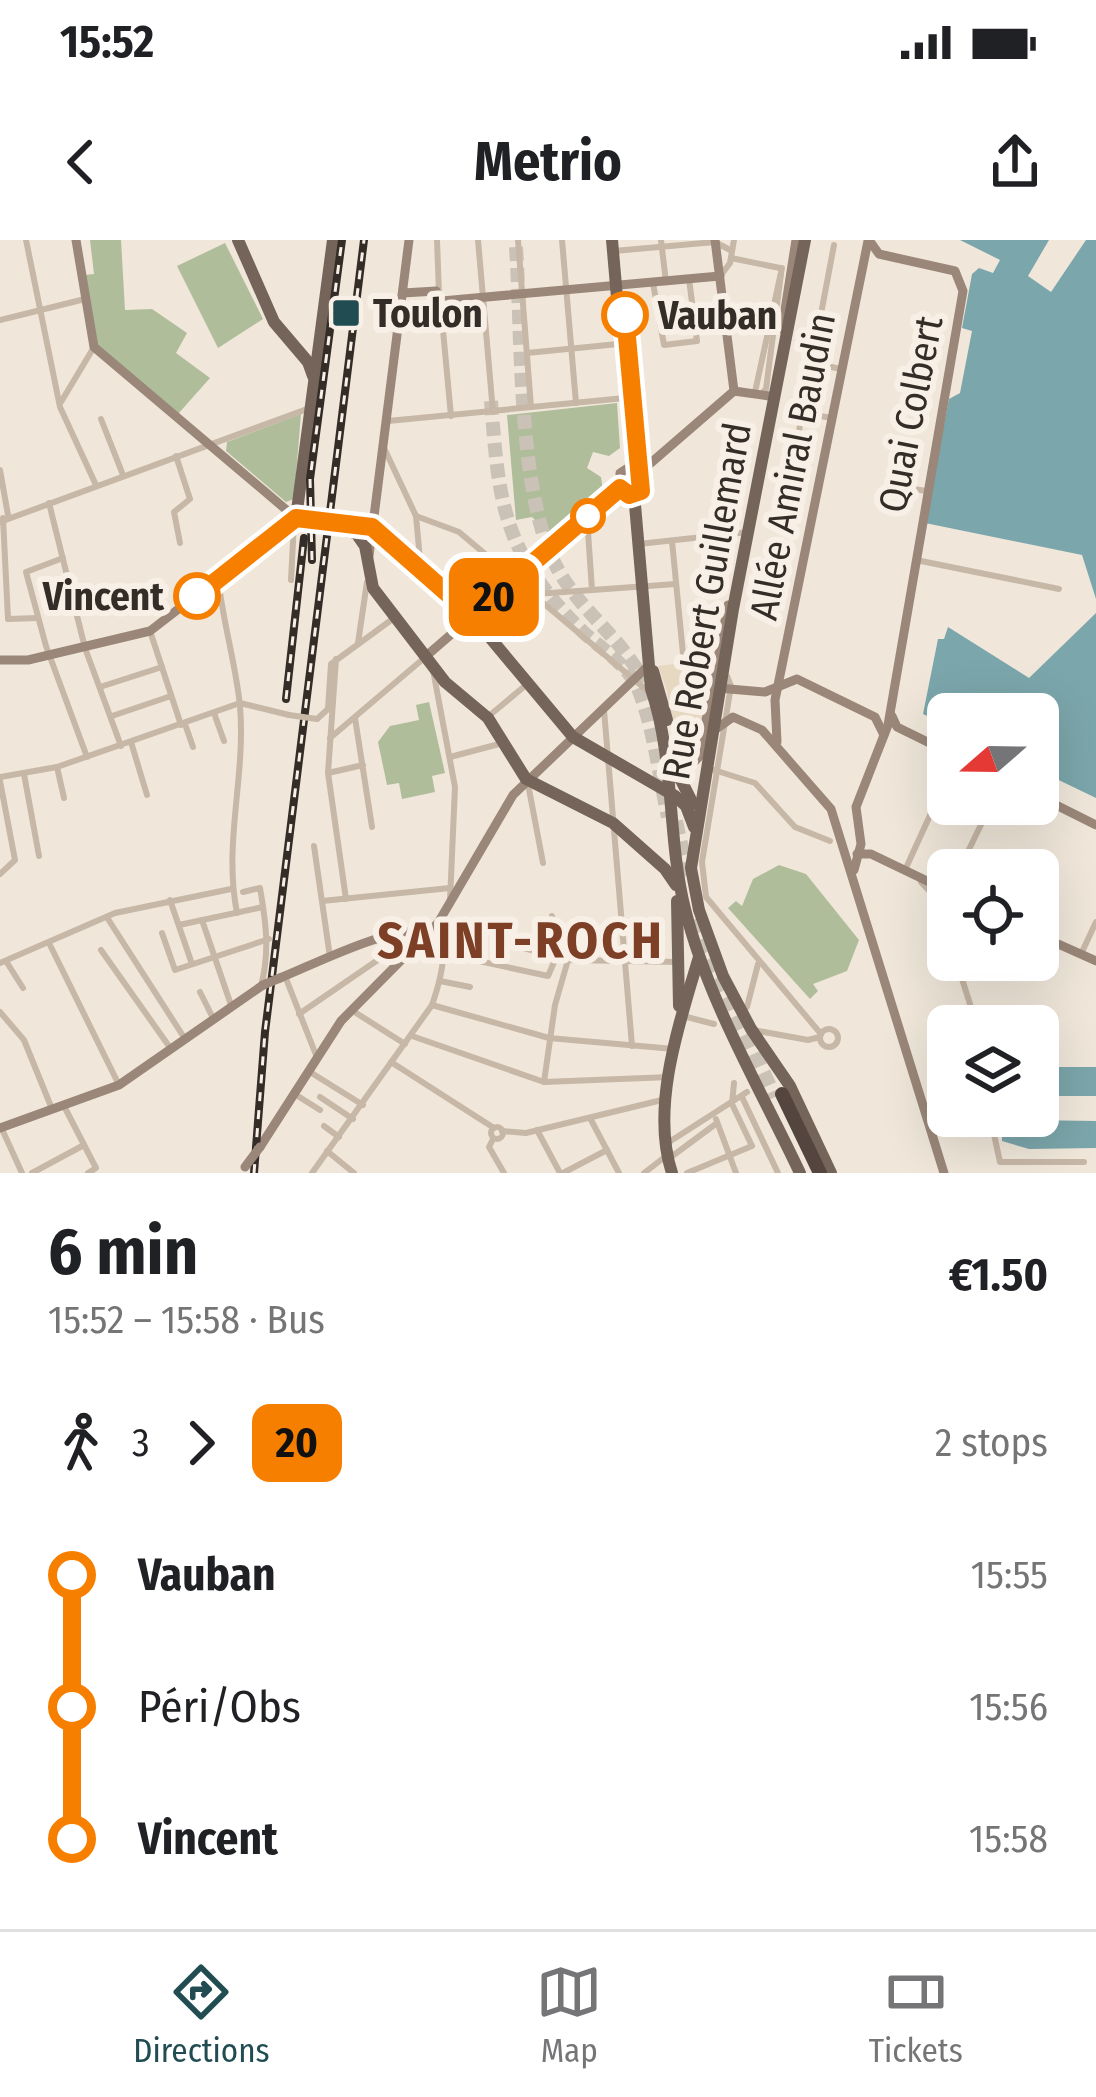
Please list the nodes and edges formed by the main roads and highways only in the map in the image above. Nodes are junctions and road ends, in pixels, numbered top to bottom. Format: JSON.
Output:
{"nodes":[{"id":1,"x":238,"y":240,"type":"edge"},
{"id":2,"x":333,"y":240,"type":"edge"},
{"id":3,"x":801,"y":240,"type":"edge"},
{"id":4,"x":613,"y":246,"type":"edge"},
{"id":5,"x":314,"y":383,"type":"junction"},
{"id":6,"x":363,"y":526,"type":"junction"},
{"id":7,"x":659,"y":697,"type":"junction"},
{"id":8,"x":668,"y":793,"type":"junction"},
{"id":9,"x":696,"y":822,"type":"junction"},
{"id":10,"x":672,"y":838,"type":"junction"},
{"id":11,"x":675,"y":883,"type":"junction"},
{"id":12,"x":685,"y":908,"type":"junction"},
{"id":13,"x":707,"y":932,"type":"junction"},
{"id":14,"x":700,"y":955,"type":"junction"},
{"id":15,"x":686,"y":981,"type":"junction"},
{"id":16,"x":711,"y":983,"type":"junction"},
{"id":17,"x":678,"y":1031,"type":"junction"},
{"id":18,"x":779,"y":1095,"type":"tunnel mouth"},
{"id":19,"x":672,"y":1173,"type":"edge"},
{"id":20,"x":800,"y":1173,"type":"edge"},
{"id":21,"x":816,"y":1173,"type":"edge"},
{"id":22,"x":831,"y":1173,"type":"edge"}],
"edges":[{"from":1,"to":5,"type":"main road"},
{"from":2,"to":5,"type":"main road"},
{"from":3,"to":9,"type":"main road","name":"Rue Robert Guillemard"},
{"from":4,"to":7,"type":"main road"},
{"from":5,"to":6,"type":"main road","bridge":true},
{"from":6,"to":8,"type":"main road"},
{"from":6,"to":11,"type":"main road"},
{"from":7,"to":8,"type":"main road"},
{"from":7,"to":9,"type":"main road"},
{"from":8,"to":9,"type":"main road"},
{"from":8,"to":10,"type":"main road"},
{"from":9,"to":13,"type":"main road","name":"Rue Robert Guillemard"},
{"from":10,"to":11,"type":"main road"},
{"from":10,"to":12,"type":"main road"},
{"from":11,"to":12,"type":"main road"},
{"from":11,"to":15,"type":"main road"},
{"from":12,"to":14,"type":"main road"},
{"from":13,"to":14,"type":"main road"},
{"from":13,"to":22,"type":"main road","name":"Rue Robert Guillemard"},
{"from":14,"to":15,"type":"main road"},
{"from":14,"to":16,"type":"main road"},
{"from":15,"to":16,"type":"main road"},
{"from":15,"to":17,"type":"main road"},
{"from":15,"to":17,"type":"main road"},
{"from":16,"to":20,"type":"main road"},
{"from":17,"to":19,"type":"main road"},
{"from":18,"to":21,"type":"highway"}]}
